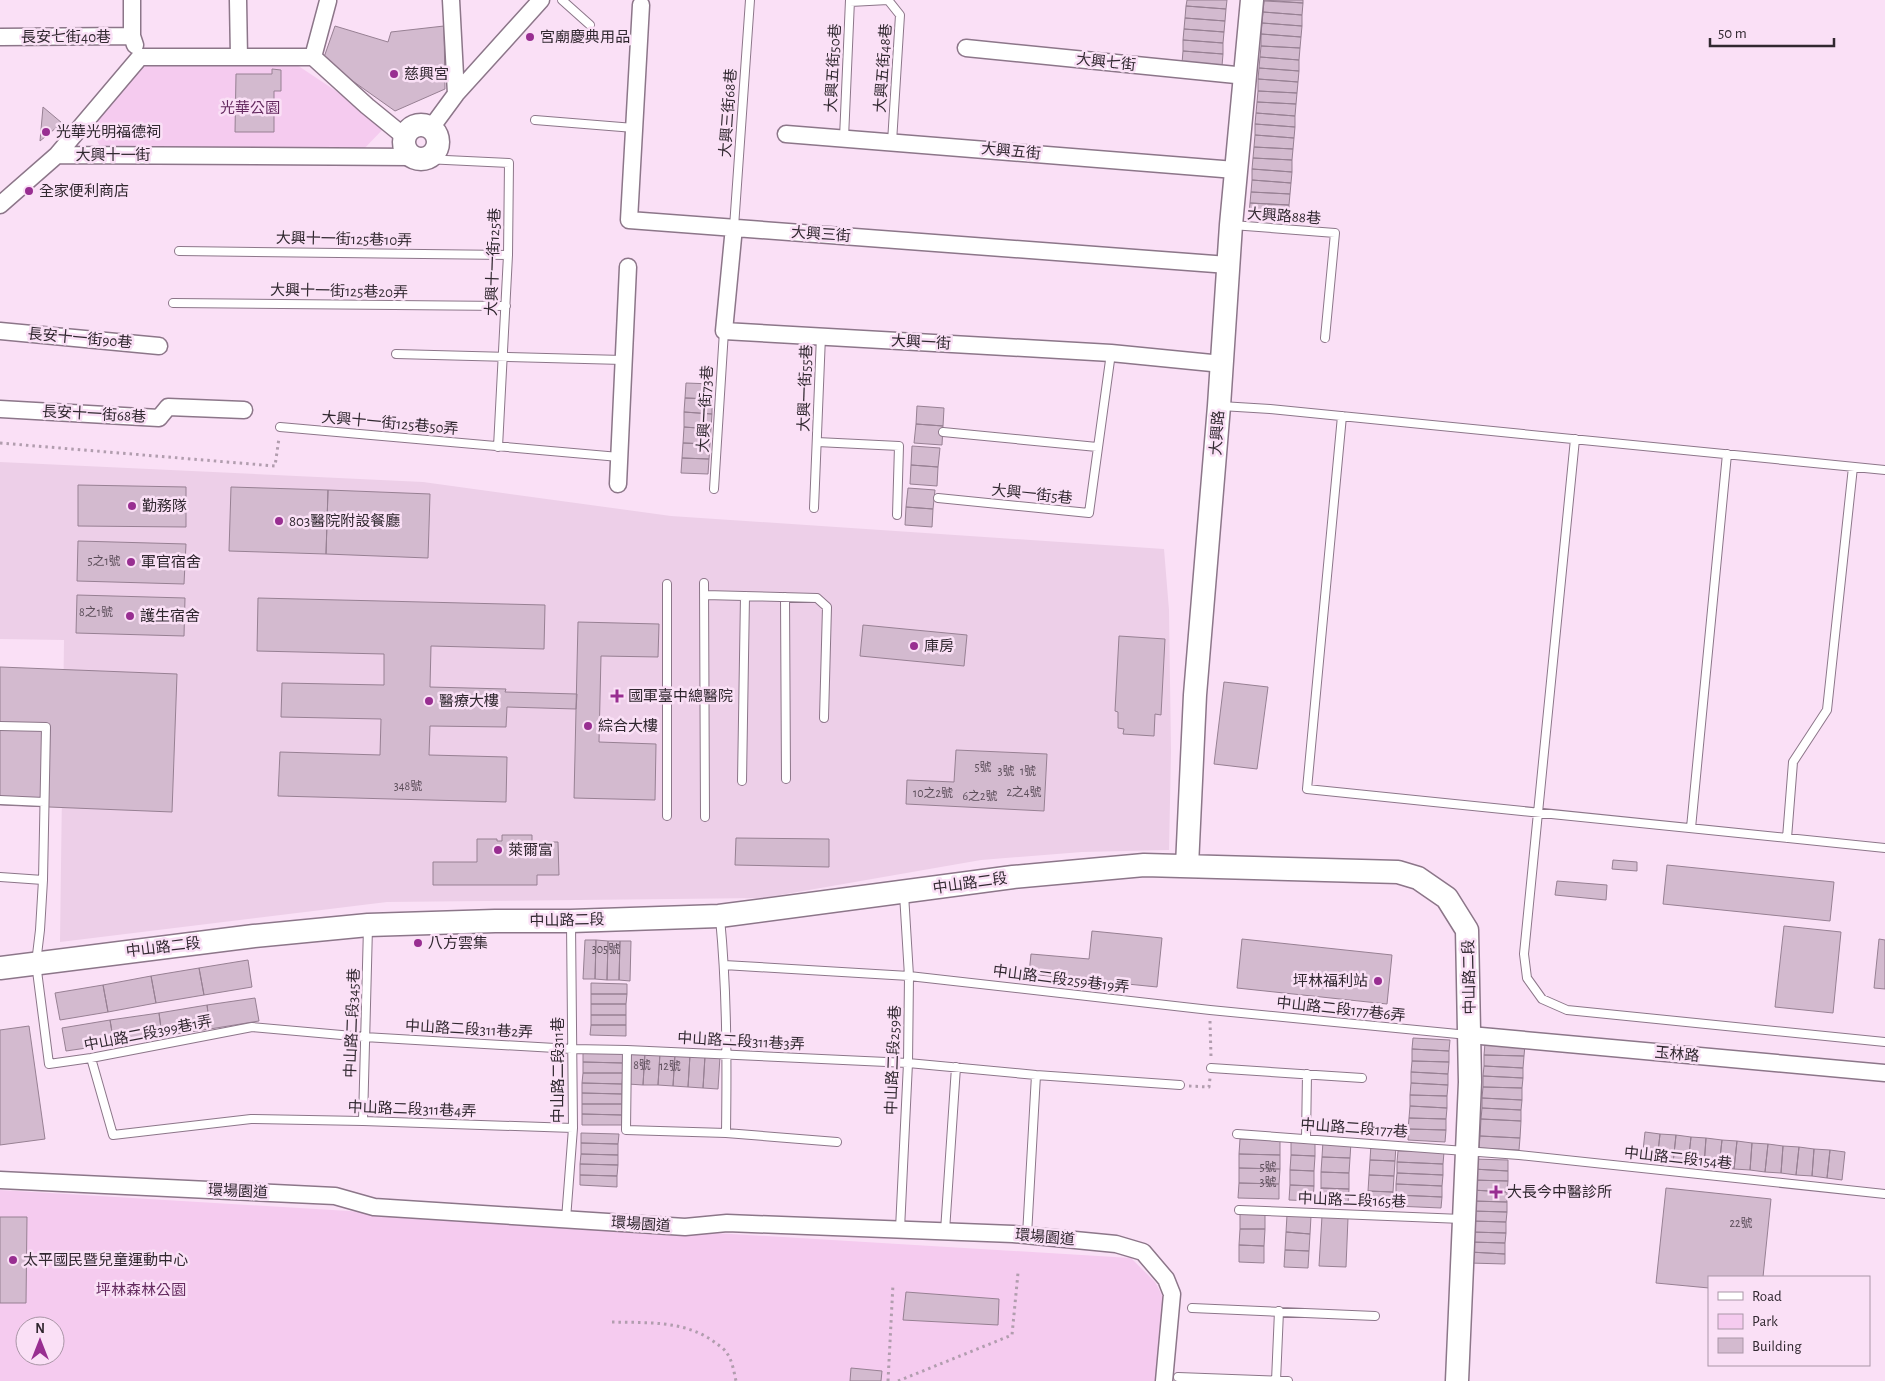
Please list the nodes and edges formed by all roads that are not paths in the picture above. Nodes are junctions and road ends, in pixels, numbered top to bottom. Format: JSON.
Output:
{"nodes":[{"id":1,"x":132,"y":0,"type":"edge"},
{"id":2,"x":238,"y":0,"type":"edge"},
{"id":3,"x":452,"y":0,"type":"edge"},
{"id":4,"x":540,"y":0,"type":"edge"},
{"id":5,"x":562,"y":0,"type":"edge"},
{"id":6,"x":750,"y":0,"type":"edge"},
{"id":7,"x":888,"y":0,"type":"edge"},
{"id":8,"x":1252,"y":0,"type":"edge"},
{"id":9,"x":328,"y":1,"type":"edge"},
{"id":10,"x":850,"y":1,"type":"edge"},
{"id":11,"x":641,"y":4,"type":"dead end"},
{"id":12,"x":590,"y":24,"type":"dead end"},
{"id":13,"x":132,"y":36,"type":"junction"},
{"id":14,"x":0,"y":37,"type":"edge"},
{"id":15,"x":966,"y":48,"type":"dead end"},
{"id":16,"x":140,"y":56,"type":"junction"},
{"id":17,"x":239,"y":56,"type":"junction"},
{"id":18,"x":313,"y":57,"type":"junction"},
{"id":19,"x":1246,"y":76,"type":"junction"},
{"id":20,"x":456,"y":94,"type":"junction"},
{"id":21,"x":535,"y":120,"type":"dead end"},
{"id":22,"x":430,"y":128,"type":"junction"},
{"id":23,"x":634,"y":128,"type":"junction"},
{"id":24,"x":786,"y":134,"type":"dead end"},
{"id":25,"x":405,"y":136,"type":"junction"},
{"id":26,"x":844,"y":138,"type":"junction"},
{"id":27,"x":892,"y":142,"type":"junction"},
{"id":28,"x":57,"y":155,"type":"junction"},
{"id":29,"x":418,"y":158,"type":"junction"},
{"id":30,"x":1235,"y":170,"type":"junction"},
{"id":31,"x":0,"y":205,"type":"edge"},
{"id":32,"x":1231,"y":225,"type":"junction"},
{"id":33,"x":734,"y":227,"type":"junction"},
{"id":34,"x":179,"y":251,"type":"dead end"},
{"id":35,"x":508,"y":255,"type":"junction"},
{"id":36,"x":1228,"y":265,"type":"junction"},
{"id":37,"x":628,"y":267,"type":"dead end"},
{"id":38,"x":173,"y":303,"type":"dead end"},
{"id":39,"x":506,"y":306,"type":"junction"},
{"id":40,"x":0,"y":331,"type":"edge"},
{"id":41,"x":724,"y":331,"type":"junction"},
{"id":42,"x":821,"y":336,"type":"junction"},
{"id":43,"x":1325,"y":338,"type":"dead end"},
{"id":44,"x":159,"y":346,"type":"dead end"},
{"id":45,"x":1111,"y":353,"type":"junction"},
{"id":46,"x":396,"y":354,"type":"dead end"},
{"id":47,"x":503,"y":358,"type":"junction"},
{"id":48,"x":623,"y":360,"type":"junction"},
{"id":49,"x":1222,"y":364,"type":"junction"},
{"id":50,"x":1219,"y":406,"type":"junction"},
{"id":51,"x":0,"y":409,"type":"edge"},
{"id":52,"x":244,"y":410,"type":"dead end"},
{"id":53,"x":1342,"y":416,"type":"junction"},
{"id":54,"x":280,"y":428,"type":"road end"},
{"id":55,"x":943,"y":432,"type":"dead end"},
{"id":56,"x":1575,"y":439,"type":"junction"},
{"id":57,"x":817,"y":442,"type":"junction"},
{"id":58,"x":498,"y":447,"type":"junction"},
{"id":59,"x":1097,"y":448,"type":"junction"},
{"id":60,"x":1727,"y":454,"type":"junction"},
{"id":61,"x":618,"y":457,"type":"junction"},
{"id":62,"x":1852,"y":467,"type":"junction"},
{"id":63,"x":1885,"y":470,"type":"edge"},
{"id":64,"x":618,"y":484,"type":"dead end"},
{"id":65,"x":714,"y":489,"type":"dead end"},
{"id":66,"x":938,"y":498,"type":"dead end"},
{"id":67,"x":814,"y":508,"type":"dead end"},
{"id":68,"x":897,"y":515,"type":"dead end"},
{"id":69,"x":704,"y":583,"type":"dead end"},
{"id":70,"x":667,"y":584,"type":"dead end"},
{"id":71,"x":705,"y":595,"type":"junction"},
{"id":72,"x":745,"y":596,"type":"junction"},
{"id":73,"x":786,"y":597,"type":"junction"},
{"id":74,"x":824,"y":718,"type":"dead end"},
{"id":75,"x":0,"y":726,"type":"edge"},
{"id":76,"x":786,"y":779,"type":"dead end"},
{"id":77,"x":742,"y":781,"type":"dead end"},
{"id":78,"x":0,"y":800,"type":"edge"},
{"id":79,"x":44,"y":802,"type":"junction"},
{"id":80,"x":1538,"y":813,"type":"junction"},
{"id":81,"x":667,"y":816,"type":"dead end"},
{"id":82,"x":705,"y":817,"type":"dead end"},
{"id":83,"x":1691,"y":828,"type":"junction"},
{"id":84,"x":1787,"y":838,"type":"junction"},
{"id":85,"x":1885,"y":848,"type":"edge"},
{"id":86,"x":1187,"y":866,"type":"junction"},
{"id":87,"x":0,"y":877,"type":"edge"},
{"id":88,"x":43,"y":880,"type":"junction"},
{"id":89,"x":904,"y":892,"type":"junction"},
{"id":90,"x":719,"y":916,"type":"junction"},
{"id":91,"x":571,"y":921,"type":"junction"},
{"id":92,"x":368,"y":925,"type":"junction"},
{"id":93,"x":36,"y":963,"type":"junction"},
{"id":94,"x":724,"y":965,"type":"junction"},
{"id":95,"x":0,"y":968,"type":"edge"},
{"id":96,"x":909,"y":976,"type":"junction"},
{"id":97,"x":1210,"y":1010,"type":"joint"},
{"id":98,"x":1470,"y":1035,"type":"junction"},
{"id":99,"x":364,"y":1037,"type":"junction"},
{"id":100,"x":1885,"y":1042,"type":"edge"},
{"id":101,"x":572,"y":1049,"type":"junction"},
{"id":102,"x":627,"y":1050,"type":"junction"},
{"id":103,"x":727,"y":1054,"type":"junction"},
{"id":104,"x":91,"y":1058,"type":"junction"},
{"id":105,"x":908,"y":1063,"type":"junction"},
{"id":106,"x":956,"y":1067,"type":"junction"},
{"id":107,"x":1211,"y":1068,"type":"dead end"},
{"id":108,"x":1885,"y":1073,"type":"edge"},
{"id":109,"x":1307,"y":1074,"type":"junction"},
{"id":110,"x":1036,"y":1075,"type":"junction"},
{"id":111,"x":1362,"y":1078,"type":"dead end"},
{"id":112,"x":1180,"y":1085,"type":"dead end"},
{"id":113,"x":363,"y":1121,"type":"junction"},
{"id":114,"x":573,"y":1128,"type":"junction"},
{"id":115,"x":726,"y":1133,"type":"junction"},
{"id":116,"x":1237,"y":1134,"type":"dead end"},
{"id":117,"x":1306,"y":1138,"type":"junction"},
{"id":118,"x":837,"y":1142,"type":"dead end"},
{"id":119,"x":1468,"y":1151,"type":"junction"},
{"id":120,"x":0,"y":1180,"type":"edge"},
{"id":121,"x":1885,"y":1194,"type":"edge"},
{"id":122,"x":1239,"y":1210,"type":"dead end"},
{"id":123,"x":1464,"y":1219,"type":"junction"},
{"id":124,"x":566,"y":1220,"type":"junction"},
{"id":125,"x":900,"y":1229,"type":"junction"},
{"id":126,"x":945,"y":1231,"type":"junction"},
{"id":127,"x":1027,"y":1235,"type":"junction"},
{"id":128,"x":1192,"y":1308,"type":"dead end"},
{"id":129,"x":1279,"y":1312,"type":"junction"},
{"id":130,"x":1375,"y":1316,"type":"dead end"},
{"id":131,"x":1171,"y":1379,"type":"edge"},
{"id":132,"x":1457,"y":1379,"type":"edge"},
{"id":133,"x":1276,"y":1381,"type":"edge"},
{"id":134,"x":1288,"y":1381,"type":"edge"}],
"edges":[{"from":1,"to":13,"type":"street"},
{"from":2,"to":17,"type":"street"},
{"from":3,"to":20,"type":"street"},
{"from":4,"to":20,"type":"street"},
{"from":5,"to":12,"type":"lane"},
{"from":6,"to":33,"type":"lane","name":"大興三街68巷"},
{"from":7,"to":10,"type":"lane"},
{"from":7,"to":27,"type":"lane","name":"大興五街48巷"},
{"from":8,"to":19,"type":"main road","name":"大興路"},
{"from":9,"to":18,"type":"street"},
{"from":10,"to":26,"type":"lane","name":"大興五街50巷"},
{"from":11,"to":23,"type":"street","name":"大興三街"},
{"from":13,"to":14,"type":"street","name":"長安七街40巷"},
{"from":13,"to":16,"type":"street"},
{"from":15,"to":19,"type":"street","name":"大興七街"},
{"from":16,"to":17,"type":"street"},
{"from":16,"to":28,"type":"street","name":"大興十一街"},
{"from":17,"to":18,"type":"street"},
{"from":18,"to":25,"type":"street"},
{"from":19,"to":30,"type":"main road","name":"大興路"},
{"from":20,"to":22,"type":"street"},
{"from":21,"to":23,"type":"lane"},
{"from":22,"to":25,"type":"main road"},
{"from":22,"to":29,"type":"main road"},
{"from":23,"to":33,"type":"street","name":"大興三街"},
{"from":24,"to":26,"type":"street","name":"大興五街"},
{"from":25,"to":29,"type":"main road"},
{"from":26,"to":27,"type":"street","name":"大興五街"},
{"from":27,"to":30,"type":"street","name":"大興五街"},
{"from":28,"to":29,"type":"street","name":"大興十一街"},
{"from":28,"to":31,"type":"street"},
{"from":29,"to":35,"type":"lane","name":"大興十一街125巷"},
{"from":30,"to":32,"type":"main road","name":"大興路"},
{"from":32,"to":36,"type":"main road","name":"大興路"},
{"from":32,"to":43,"type":"lane","name":"大興路88巷"},
{"from":33,"to":36,"type":"street","name":"大興三街"},
{"from":33,"to":41,"type":"street"},
{"from":34,"to":35,"type":"lane","name":"大興十一街125巷10弄"},
{"from":35,"to":39,"type":"lane","name":"大興十一街125巷"},
{"from":36,"to":49,"type":"main road","name":"大興路"},
{"from":37,"to":48,"type":"street"},
{"from":38,"to":39,"type":"lane","name":"大興十一街125巷20弄"},
{"from":39,"to":47,"type":"lane","name":"大興十一街125巷"},
{"from":40,"to":44,"type":"street","name":"長安十一街90巷"},
{"from":41,"to":42,"type":"street","name":"大興一街"},
{"from":41,"to":65,"type":"lane","name":"大興一街73巷"},
{"from":42,"to":45,"type":"street","name":"大興一街"},
{"from":42,"to":57,"type":"lane","name":"大興一街55巷"},
{"from":45,"to":49,"type":"street","name":"大興一街"},
{"from":45,"to":59,"type":"lane","name":"大興一街5巷"},
{"from":46,"to":47,"type":"lane"},
{"from":47,"to":48,"type":"lane"},
{"from":47,"to":58,"type":"lane","name":"大興十一街125巷"},
{"from":48,"to":61,"type":"street"},
{"from":49,"to":50,"type":"main road","name":"大興路"},
{"from":50,"to":53,"type":"lane"},
{"from":50,"to":86,"type":"main road","name":"大興路"},
{"from":51,"to":52,"type":"street","name":"長安十一街68巷"},
{"from":53,"to":56,"type":"lane"},
{"from":53,"to":80,"type":"lane"},
{"from":54,"to":58,"type":"lane","name":"大興十一街125巷50弄"},
{"from":55,"to":59,"type":"lane"},
{"from":56,"to":60,"type":"lane"},
{"from":56,"to":80,"type":"lane"},
{"from":57,"to":67,"type":"lane","name":"大興一街55巷"},
{"from":57,"to":68,"type":"lane","name":"大興一街55巷"},
{"from":58,"to":61,"type":"lane","name":"大興十一街125巷50弄"},
{"from":59,"to":66,"type":"lane","name":"大興一街5巷"},
{"from":60,"to":62,"type":"lane"},
{"from":60,"to":83,"type":"lane"},
{"from":61,"to":64,"type":"street"},
{"from":62,"to":63,"type":"lane"},
{"from":62,"to":84,"type":"lane"},
{"from":69,"to":71,"type":"lane"},
{"from":70,"to":81,"type":"lane"},
{"from":71,"to":72,"type":"lane"},
{"from":71,"to":82,"type":"lane"},
{"from":72,"to":73,"type":"lane"},
{"from":72,"to":77,"type":"lane"},
{"from":73,"to":74,"type":"lane"},
{"from":73,"to":76,"type":"lane"},
{"from":75,"to":79,"type":"lane"},
{"from":78,"to":79,"type":"lane"},
{"from":79,"to":88,"type":"lane"},
{"from":80,"to":83,"type":"lane"},
{"from":80,"to":100,"type":"lane"},
{"from":83,"to":84,"type":"lane"},
{"from":84,"to":85,"type":"lane"},
{"from":86,"to":89,"type":"main road","name":"中山路二段"},
{"from":86,"to":98,"type":"main road","name":"中山路二段"},
{"from":87,"to":88,"type":"lane"},
{"from":88,"to":93,"type":"lane"},
{"from":89,"to":90,"type":"main road","name":"中山路二段"},
{"from":89,"to":96,"type":"lane","name":"中山路二段259巷"},
{"from":90,"to":91,"type":"main road","name":"中山路二段"},
{"from":90,"to":94,"type":"lane"},
{"from":91,"to":92,"type":"main road","name":"中山路二段"},
{"from":91,"to":101,"type":"lane","name":"中山路二段311巷"},
{"from":92,"to":93,"type":"main road","name":"中山路二段"},
{"from":92,"to":99,"type":"lane","name":"中山路二段345巷"},
{"from":93,"to":95,"type":"main road","name":"中山路二段"},
{"from":93,"to":104,"type":"lane","name":"中山路二段399巷1弄"},
{"from":94,"to":96,"type":"lane","name":"中山路二段259巷19弄"},
{"from":94,"to":103,"type":"lane"},
{"from":96,"to":97,"type":"lane","name":"中山路二段259巷19弄"},
{"from":96,"to":105,"type":"lane","name":"中山路二段259巷"},
{"from":97,"to":98,"type":"lane","name":"中山路二段177巷6弄"},
{"from":98,"to":108,"type":"street","name":"玉林路"},
{"from":98,"to":119,"type":"main road","name":"中山路二段"},
{"from":99,"to":101,"type":"lane","name":"中山路二段311巷2弄"},
{"from":99,"to":104,"type":"lane","name":"中山路二段399巷1弄"},
{"from":99,"to":113,"type":"lane","name":"中山路二段345巷"},
{"from":101,"to":102,"type":"lane","name":"中山路二段311巷3弄"},
{"from":101,"to":114,"type":"lane","name":"中山路二段311巷"},
{"from":102,"to":103,"type":"lane","name":"中山路二段311巷3弄"},
{"from":102,"to":115,"type":"lane"},
{"from":103,"to":105,"type":"lane","name":"中山路二段311巷3弄"},
{"from":103,"to":115,"type":"lane"},
{"from":104,"to":113,"type":"lane","name":"中山路二段311巷4弄"},
{"from":105,"to":106,"type":"lane","name":"中山路二段311巷3弄"},
{"from":105,"to":125,"type":"lane","name":"中山路二段259巷"},
{"from":106,"to":110,"type":"lane","name":"中山路二段311巷3弄"},
{"from":106,"to":126,"type":"lane"},
{"from":107,"to":109,"type":"lane"},
{"from":109,"to":111,"type":"lane"},
{"from":109,"to":117,"type":"lane"},
{"from":110,"to":112,"type":"lane","name":"中山路二段311巷3弄"},
{"from":110,"to":127,"type":"lane"},
{"from":113,"to":114,"type":"lane","name":"中山路二段311巷4弄"},
{"from":114,"to":124,"type":"lane","name":"中山路二段311巷"},
{"from":115,"to":118,"type":"lane"},
{"from":116,"to":117,"type":"lane","name":"中山路二段177巷"},
{"from":117,"to":119,"type":"lane","name":"中山路二段177巷"},
{"from":119,"to":121,"type":"lane","name":"中山路二段154巷"},
{"from":119,"to":123,"type":"main road","name":"中山路二段"},
{"from":120,"to":124,"type":"street","name":"環場園道"},
{"from":122,"to":123,"type":"lane","name":"中山路二段165巷"},
{"from":123,"to":132,"type":"main road","name":"中山路二段"},
{"from":124,"to":125,"type":"street","name":"環場園道"},
{"from":125,"to":126,"type":"street","name":"環場園道"},
{"from":126,"to":127,"type":"street","name":"環場園道"},
{"from":127,"to":131,"type":"street","name":"環場園道"},
{"from":128,"to":129,"type":"lane"},
{"from":129,"to":130,"type":"lane"},
{"from":129,"to":133,"type":"lane"},
{"from":131,"to":133,"type":"lane"},
{"from":133,"to":134,"type":"lane"}]}
